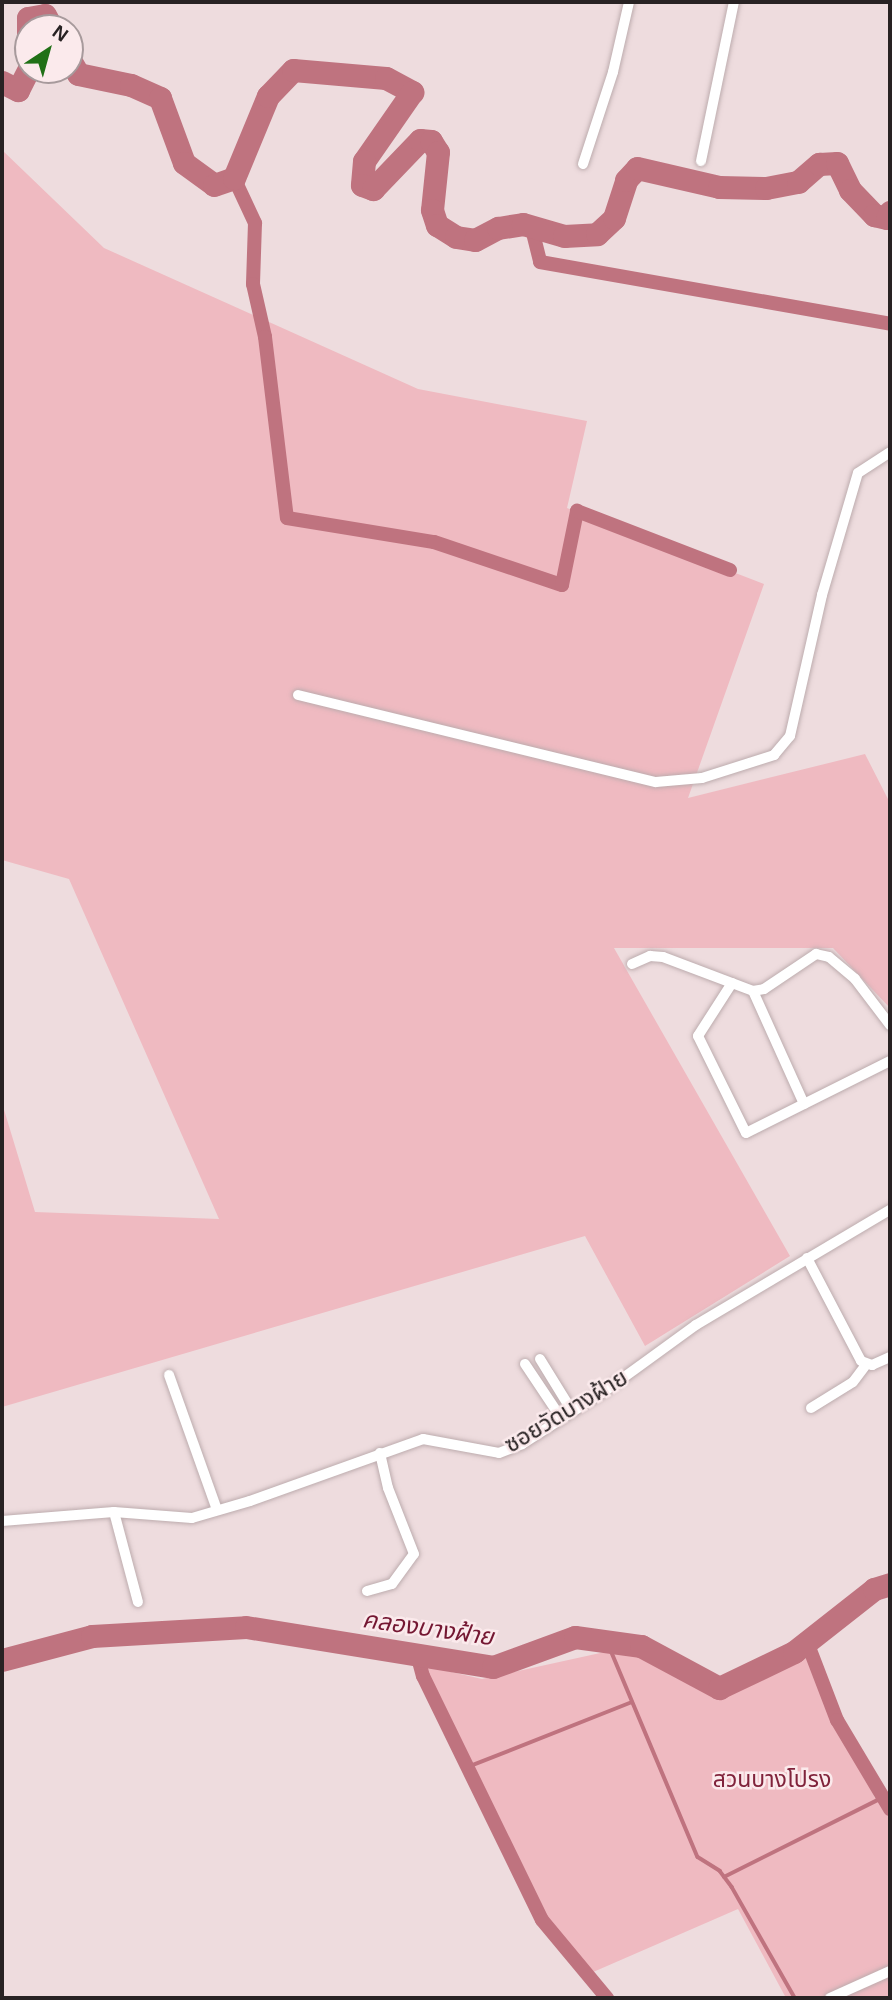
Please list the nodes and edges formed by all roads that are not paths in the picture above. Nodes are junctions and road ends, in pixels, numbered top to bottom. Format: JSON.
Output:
{"nodes":[{"id":1,"x":629,"y":2,"type":"edge"},
{"id":2,"x":734,"y":2,"type":"edge"},
{"id":3,"x":701,"y":161,"type":"dead end"},
{"id":4,"x":583,"y":164,"type":"dead end"},
{"id":5,"x":890,"y":452,"type":"edge"},
{"id":6,"x":298,"y":695,"type":"dead end"},
{"id":7,"x":632,"y":964,"type":"dead end"},
{"id":8,"x":732,"y":983,"type":"junction"},
{"id":9,"x":752,"y":992,"type":"junction"},
{"id":10,"x":890,"y":1025,"type":"edge"},
{"id":11,"x":890,"y":1061,"type":"edge"},
{"id":12,"x":804,"y":1104,"type":"junction"},
{"id":13,"x":890,"y":1210,"type":"edge"},
{"id":14,"x":807,"y":1258,"type":"junction"},
{"id":15,"x":890,"y":1357,"type":"edge"},
{"id":16,"x":540,"y":1359,"type":"dead end"},
{"id":17,"x":525,"y":1364,"type":"dead end"},
{"id":18,"x":866,"y":1365,"type":"junction"},
{"id":19,"x":169,"y":1375,"type":"dead end"},
{"id":20,"x":811,"y":1408,"type":"dead end"},
{"id":21,"x":572,"y":1411,"type":"junction"},
{"id":22,"x":561,"y":1418,"type":"junction"},
{"id":23,"x":380,"y":1453,"type":"junction"},
{"id":24,"x":217,"y":1510,"type":"junction"},
{"id":25,"x":114,"y":1512,"type":"junction"},
{"id":26,"x":2,"y":1521,"type":"edge"},
{"id":27,"x":367,"y":1591,"type":"dead end"},
{"id":28,"x":138,"y":1602,"type":"dead end"},
{"id":29,"x":890,"y":1971,"type":"edge"},
{"id":30,"x":830,"y":1998,"type":"edge"}],
"edges":[{"from":1,"to":4,"type":"street"},
{"from":2,"to":3,"type":"street"},
{"from":5,"to":6,"type":"street"},
{"from":7,"to":8,"type":"street"},
{"from":8,"to":9,"type":"street"},
{"from":8,"to":12,"type":"street"},
{"from":9,"to":10,"type":"street"},
{"from":9,"to":12,"type":"street"},
{"from":11,"to":12,"type":"street"},
{"from":13,"to":14,"type":"street","name":"ซอยวัดบางฝ้าย"},
{"from":14,"to":18,"type":"street"},
{"from":14,"to":21,"type":"street","name":"ซอยวัดบางฝ้าย"},
{"from":15,"to":18,"type":"street"},
{"from":16,"to":21,"type":"street"},
{"from":17,"to":22,"type":"street"},
{"from":18,"to":20,"type":"street"},
{"from":19,"to":24,"type":"street"},
{"from":21,"to":22,"type":"street","name":"ซอยวัดบางฝ้าย"},
{"from":22,"to":23,"type":"street","name":"ซอยวัดบางฝ้าย"},
{"from":23,"to":24,"type":"street","name":"ซอยวัดบางฝ้าย"},
{"from":23,"to":27,"type":"street"},
{"from":24,"to":25,"type":"street","name":"ซอยวัดบางฝ้าย"},
{"from":25,"to":26,"type":"street","name":"ซอยวัดบางฝ้าย"},
{"from":25,"to":28,"type":"street"},
{"from":29,"to":30,"type":"street"}]}
